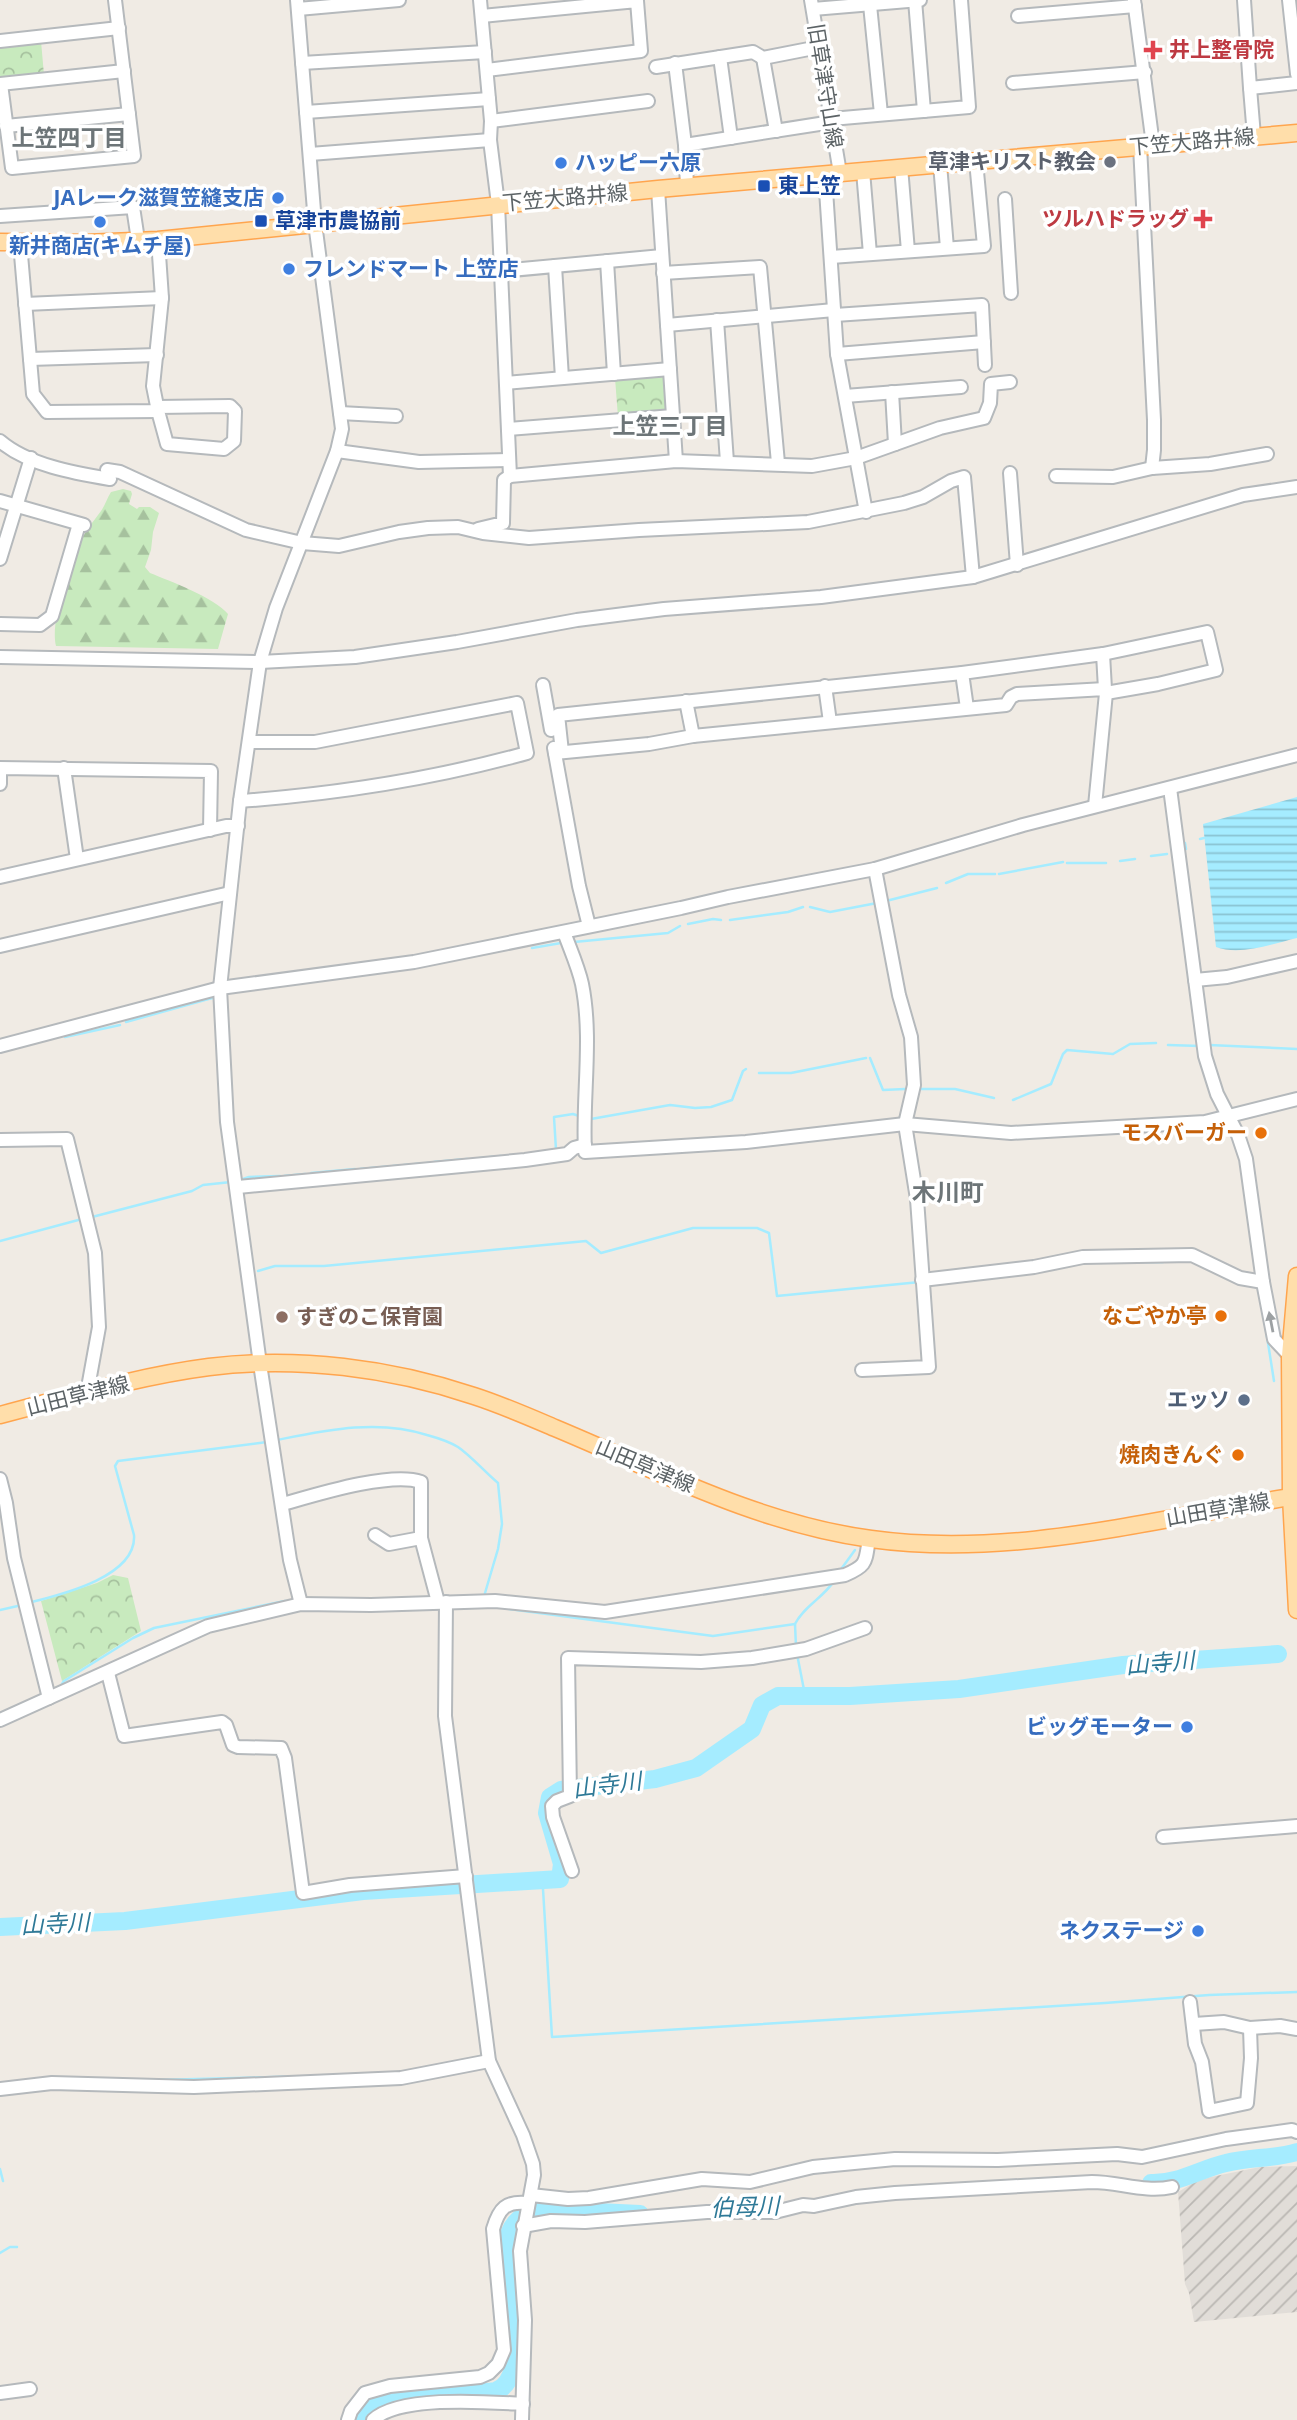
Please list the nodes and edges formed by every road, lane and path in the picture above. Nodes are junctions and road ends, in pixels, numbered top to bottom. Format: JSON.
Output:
{"nodes":[{"id":1,"x":115,"y":0,"type":"edge"},
{"id":2,"x":399,"y":0,"type":"edge"},
{"id":3,"x":481,"y":0,"type":"edge"},
{"id":4,"x":920,"y":0,"type":"edge"},
{"id":5,"x":961,"y":0,"type":"edge"},
{"id":6,"x":1244,"y":0,"type":"edge"},
{"id":7,"x":1290,"y":0,"type":"edge"},
{"id":8,"x":915,"y":1,"type":"edge"},
{"id":9,"x":1135,"y":3,"type":"edge"},
{"id":10,"x":298,"y":5,"type":"edge"},
{"id":11,"x":812,"y":5,"type":"edge"},
{"id":12,"x":870,"y":5,"type":"junction"},
{"id":13,"x":482,"y":16,"type":"junction"},
{"id":14,"x":1018,"y":16,"type":"dead end"},
{"id":15,"x":119,"y":28,"type":"junction"},
{"id":16,"x":0,"y":41,"type":"edge"},
{"id":17,"x":819,"y":47,"type":"junction"},
{"id":18,"x":485,"y":52,"type":"junction"},
{"id":19,"x":720,"y":57,"type":"junction"},
{"id":20,"x":763,"y":58,"type":"junction"},
{"id":21,"x":302,"y":63,"type":"junction"},
{"id":22,"x":675,"y":63,"type":"junction"},
{"id":23,"x":656,"y":66,"type":"dead end"},
{"id":24,"x":487,"y":70,"type":"junction"},
{"id":25,"x":124,"y":71,"type":"junction"},
{"id":26,"x":1144,"y":72,"type":"junction"},
{"id":27,"x":1297,"y":74,"type":"edge"},
{"id":28,"x":1013,"y":83,"type":"dead end"},
{"id":29,"x":1297,"y":83,"type":"edge"},
{"id":30,"x":0,"y":84,"type":"edge"},
{"id":31,"x":1250,"y":88,"type":"junction"},
{"id":32,"x":489,"y":99,"type":"junction"},
{"id":33,"x":648,"y":101,"type":"dead end"},
{"id":34,"x":924,"y":111,"type":"junction"},
{"id":35,"x":306,"y":112,"type":"junction"},
{"id":36,"x":129,"y":114,"type":"junction"},
{"id":37,"x":881,"y":114,"type":"junction"},
{"id":38,"x":831,"y":120,"type":"junction"},
{"id":39,"x":491,"y":121,"type":"junction"},
{"id":40,"x":6,"y":127,"type":"junction"},
{"id":41,"x":776,"y":131,"type":"junction"},
{"id":42,"x":1297,"y":133,"type":"edge"},
{"id":43,"x":1254,"y":136,"type":"junction"},
{"id":44,"x":730,"y":138,"type":"junction"},
{"id":45,"x":490,"y":140,"type":"junction"},
{"id":46,"x":685,"y":145,"type":"junction"},
{"id":47,"x":1146,"y":146,"type":"junction"},
{"id":48,"x":310,"y":154,"type":"junction"},
{"id":49,"x":976,"y":161,"type":"junction"},
{"id":50,"x":940,"y":164,"type":"junction"},
{"id":51,"x":901,"y":167,"type":"junction"},
{"id":52,"x":863,"y":171,"type":"junction"},
{"id":53,"x":832,"y":174,"type":"junction"},
{"id":54,"x":687,"y":186,"type":"junction"},
{"id":55,"x":658,"y":189,"type":"junction"},
{"id":56,"x":1005,"y":199,"type":"dead end"},
{"id":57,"x":498,"y":204,"type":"junction"},
{"id":58,"x":0,"y":216,"type":"edge"},
{"id":59,"x":315,"y":223,"type":"junction"},
{"id":60,"x":1008,"y":223,"type":"junction"},
{"id":61,"x":982,"y":226,"type":"junction"},
{"id":62,"x":138,"y":240,"type":"junction"},
{"id":63,"x":158,"y":240,"type":"junction"},
{"id":64,"x":0,"y":242,"type":"edge"},
{"id":65,"x":20,"y":243,"type":"junction"},
{"id":66,"x":947,"y":248,"type":"junction"},
{"id":67,"x":908,"y":251,"type":"junction"},
{"id":68,"x":870,"y":254,"type":"junction"},
{"id":69,"x":662,"y":256,"type":"junction"},
{"id":70,"x":831,"y":257,"type":"junction"},
{"id":71,"x":607,"y":261,"type":"junction"},
{"id":72,"x":555,"y":266,"type":"junction"},
{"id":73,"x":501,"y":271,"type":"junction"},
{"id":74,"x":663,"y":273,"type":"junction"},
{"id":75,"x":1011,"y":293,"type":"dead end"},
{"id":76,"x":162,"y":298,"type":"junction"},
{"id":77,"x":25,"y":304,"type":"junction"},
{"id":78,"x":834,"y":312,"type":"junction"},
{"id":79,"x":765,"y":316,"type":"junction"},
{"id":80,"x":717,"y":320,"type":"junction"},
{"id":81,"x":667,"y":325,"type":"junction"},
{"id":82,"x":984,"y":342,"type":"junction"},
{"id":83,"x":837,"y":354,"type":"junction"},
{"id":84,"x":157,"y":355,"type":"junction"},
{"id":85,"x":30,"y":359,"type":"junction"},
{"id":86,"x":985,"y":365,"type":"dead end"},
{"id":87,"x":670,"y":369,"type":"junction"},
{"id":88,"x":614,"y":374,"type":"junction"},
{"id":89,"x":562,"y":378,"type":"junction"},
{"id":90,"x":1010,"y":382,"type":"dead end"},
{"id":91,"x":506,"y":383,"type":"junction"},
{"id":92,"x":961,"y":387,"type":"dead end"},
{"id":93,"x":892,"y":393,"type":"junction"},
{"id":94,"x":845,"y":396,"type":"junction"},
{"id":95,"x":158,"y":409,"type":"junction"},
{"id":96,"x":340,"y":413,"type":"junction"},
{"id":97,"x":396,"y":416,"type":"dead end"},
{"id":98,"x":673,"y":416,"type":"junction"},
{"id":99,"x":508,"y":429,"type":"junction"},
{"id":100,"x":0,"y":441,"type":"edge"},
{"id":101,"x":895,"y":444,"type":"junction"},
{"id":102,"x":338,"y":451,"type":"junction"},
{"id":103,"x":1268,"y":454,"type":"dead end"},
{"id":104,"x":31,"y":458,"type":"junction"},
{"id":105,"x":856,"y":458,"type":"junction"},
{"id":106,"x":509,"y":460,"type":"junction"},
{"id":107,"x":676,"y":461,"type":"junction"},
{"id":108,"x":727,"y":462,"type":"junction"},
{"id":109,"x":778,"y":463,"type":"junction"},
{"id":110,"x":1152,"y":468,"type":"junction"},
{"id":111,"x":1010,"y":473,"type":"dead end"},
{"id":112,"x":510,"y":476,"type":"junction"},
{"id":113,"x":1056,"y":476,"type":"dead end"},
{"id":114,"x":1297,"y":486,"type":"edge"},
{"id":115,"x":0,"y":501,"type":"edge"},
{"id":116,"x":16,"y":506,"type":"junction"},
{"id":117,"x":866,"y":512,"type":"junction"},
{"id":118,"x":467,"y":529,"type":"junction"},
{"id":119,"x":302,"y":543,"type":"junction"},
{"id":120,"x":0,"y":559,"type":"edge"},
{"id":121,"x":1017,"y":565,"type":"junction"},
{"id":122,"x":973,"y":577,"type":"junction"},
{"id":123,"x":0,"y":624,"type":"edge"},
{"id":124,"x":1103,"y":653,"type":"junction"},
{"id":125,"x":0,"y":657,"type":"edge"},
{"id":126,"x":260,"y":666,"type":"junction"},
{"id":127,"x":962,"y":673,"type":"junction"},
{"id":128,"x":543,"y":685,"type":"dead end"},
{"id":129,"x":825,"y":685,"type":"junction"},
{"id":130,"x":1105,"y":691,"type":"junction"},
{"id":131,"x":686,"y":701,"type":"junction"},
{"id":132,"x":967,"y":708,"type":"junction"},
{"id":133,"x":830,"y":722,"type":"junction"},
{"id":134,"x":693,"y":736,"type":"junction"},
{"id":135,"x":249,"y":742,"type":"junction"},
{"id":136,"x":558,"y":753,"type":"junction"},
{"id":137,"x":1297,"y":755,"type":"edge"},
{"id":138,"x":64,"y":768,"type":"junction"},
{"id":139,"x":0,"y":785,"type":"edge"},
{"id":140,"x":1170,"y":788,"type":"junction"},
{"id":141,"x":240,"y":801,"type":"junction"},
{"id":142,"x":1095,"y":806,"type":"junction"},
{"id":143,"x":238,"y":826,"type":"junction"},
{"id":144,"x":210,"y":830,"type":"junction"},
{"id":145,"x":77,"y":859,"type":"junction"},
{"id":146,"x":875,"y":869,"type":"junction"},
{"id":147,"x":0,"y":877,"type":"edge"},
{"id":148,"x":230,"y":893,"type":"junction"},
{"id":149,"x":589,"y":926,"type":"junction"},
{"id":150,"x":564,"y":932,"type":"junction"},
{"id":151,"x":0,"y":946,"type":"edge"},
{"id":152,"x":1297,"y":961,"type":"edge"},
{"id":153,"x":1195,"y":980,"type":"junction"},
{"id":154,"x":220,"y":988,"type":"junction"},
{"id":155,"x":0,"y":1046,"type":"edge"},
{"id":156,"x":1297,"y":1099,"type":"edge"},
{"id":157,"x":1228,"y":1117,"type":"junction"},
{"id":158,"x":905,"y":1124,"type":"junction"},
{"id":159,"x":0,"y":1140,"type":"edge"},
{"id":160,"x":585,"y":1145,"type":"junction"},
{"id":161,"x":238,"y":1187,"type":"junction"},
{"id":162,"x":1297,"y":1276,"type":"edge"},
{"id":163,"x":922,"y":1280,"type":"junction"},
{"id":164,"x":1263,"y":1282,"type":"junction"},
{"id":165,"x":1290,"y":1356,"type":"junction"},
{"id":166,"x":260,"y":1364,"type":"junction"},
{"id":167,"x":862,"y":1370,"type":"dead end"},
{"id":168,"x":87,"y":1393,"type":"junction"},
{"id":169,"x":0,"y":1415,"type":"edge"},
{"id":170,"x":0,"y":1479,"type":"edge"},
{"id":171,"x":1294,"y":1496,"type":"edge"},
{"id":172,"x":283,"y":1504,"type":"junction"},
{"id":173,"x":374,"y":1535,"type":"dead end"},
{"id":174,"x":421,"y":1538,"type":"junction"},
{"id":175,"x":869,"y":1539,"type":"junction"},
{"id":176,"x":442,"y":1602,"type":"junction"},
{"id":177,"x":301,"y":1604,"type":"junction"},
{"id":178,"x":1297,"y":1610,"type":"edge"},
{"id":179,"x":865,"y":1628,"type":"dead end"},
{"id":180,"x":108,"y":1673,"type":"junction"},
{"id":181,"x":49,"y":1698,"type":"junction"},
{"id":182,"x":0,"y":1720,"type":"edge"},
{"id":183,"x":1297,"y":1826,"type":"edge"},
{"id":184,"x":1163,"y":1837,"type":"dead end"},
{"id":185,"x":572,"y":1871,"type":"dead end"},
{"id":186,"x":466,"y":1876,"type":"junction"},
{"id":187,"x":1190,"y":2003,"type":"dead end"},
{"id":188,"x":1194,"y":2024,"type":"junction"},
{"id":189,"x":1250,"y":2028,"type":"junction"},
{"id":190,"x":1297,"y":2029,"type":"edge"},
{"id":191,"x":489,"y":2061,"type":"junction"},
{"id":192,"x":0,"y":2089,"type":"edge"},
{"id":193,"x":1297,"y":2132,"type":"edge"},
{"id":194,"x":1172,"y":2187,"type":"dead end"},
{"id":195,"x":529,"y":2199,"type":"junction"},
{"id":196,"x":523,"y":2226,"type":"junction"},
{"id":197,"x":30,"y":2389,"type":"dead end"},
{"id":198,"x":0,"y":2393,"type":"edge"},
{"id":199,"x":523,"y":2404,"type":"junction"},
{"id":200,"x":348,"y":2420,"type":"edge"},
{"id":201,"x":373,"y":2420,"type":"edge"},
{"id":202,"x":522,"y":2420,"type":"edge"}],
"edges":[{"from":1,"to":15,"type":"street"},
{"from":2,"to":10,"type":"street"},
{"from":3,"to":13,"type":"street"},
{"from":4,"to":8,"type":"street"},
{"from":5,"to":34,"type":"street"},
{"from":6,"to":31,"type":"street"},
{"from":7,"to":27,"type":"street"},
{"from":8,"to":12,"type":"street"},
{"from":8,"to":34,"type":"street"},
{"from":9,"to":14,"type":"street"},
{"from":9,"to":26,"type":"street"},
{"from":10,"to":21,"type":"street"},
{"from":11,"to":12,"type":"street"},
{"from":11,"to":17,"type":"street","name":"旧草津守山線"},
{"from":12,"to":37,"type":"street"},
{"from":13,"to":18,"type":"street"},
{"from":13,"to":24,"type":"street"},
{"from":15,"to":16,"type":"street"},
{"from":15,"to":25,"type":"street"},
{"from":17,"to":20,"type":"street"},
{"from":17,"to":38,"type":"street","name":"旧草津守山線"},
{"from":18,"to":21,"type":"street"},
{"from":18,"to":24,"type":"street"},
{"from":19,"to":20,"type":"street"},
{"from":19,"to":22,"type":"street"},
{"from":19,"to":44,"type":"street"},
{"from":20,"to":41,"type":"street"},
{"from":21,"to":35,"type":"street"},
{"from":22,"to":23,"type":"street"},
{"from":22,"to":46,"type":"street"},
{"from":24,"to":32,"type":"street"},
{"from":25,"to":30,"type":"street"},
{"from":25,"to":36,"type":"street"},
{"from":26,"to":28,"type":"street"},
{"from":26,"to":47,"type":"street"},
{"from":29,"to":31,"type":"street"},
{"from":30,"to":40,"type":"street"},
{"from":31,"to":43,"type":"street"},
{"from":32,"to":35,"type":"street"},
{"from":32,"to":39,"type":"street"},
{"from":33,"to":39,"type":"street"},
{"from":34,"to":37,"type":"street"},
{"from":35,"to":48,"type":"street"},
{"from":36,"to":40,"type":"street"},
{"from":36,"to":40,"type":"street"},
{"from":37,"to":38,"type":"street"},
{"from":38,"to":41,"type":"street"},
{"from":38,"to":53,"type":"street","name":"旧草津守山線"},
{"from":39,"to":45,"type":"street"},
{"from":41,"to":44,"type":"street"},
{"from":42,"to":43,"type":"main road","name":"下笠大路井線"},
{"from":43,"to":47,"type":"main road","name":"下笠大路井線"},
{"from":44,"to":46,"type":"street"},
{"from":45,"to":48,"type":"street"},
{"from":45,"to":57,"type":"street"},
{"from":46,"to":54,"type":"street"},
{"from":47,"to":49,"type":"main road","name":"下笠大路井線"},
{"from":47,"to":110,"type":"street"},
{"from":48,"to":59,"type":"street"},
{"from":49,"to":50,"type":"main road","name":"下笠大路井線"},
{"from":49,"to":61,"type":"street"},
{"from":50,"to":51,"type":"main road","name":"下笠大路井線"},
{"from":50,"to":66,"type":"street"},
{"from":51,"to":52,"type":"main road","name":"下笠大路井線"},
{"from":51,"to":67,"type":"street"},
{"from":52,"to":53,"type":"main road","name":"下笠大路井線"},
{"from":52,"to":68,"type":"street"},
{"from":53,"to":54,"type":"main road","name":"下笠大路井線"},
{"from":53,"to":70,"type":"street","name":"旧草津守山線"},
{"from":54,"to":55,"type":"main road","name":"下笠大路井線"},
{"from":55,"to":57,"type":"main road","name":"下笠大路井線"},
{"from":55,"to":69,"type":"street"},
{"from":56,"to":60,"type":"street"},
{"from":57,"to":59,"type":"main road","name":"下笠大路井線"},
{"from":57,"to":73,"type":"street"},
{"from":58,"to":62,"type":"street"},
{"from":59,"to":63,"type":"main road","name":"下笠大路井線"},
{"from":59,"to":96,"type":"street"},
{"from":60,"to":61,"type":"street"},
{"from":60,"to":75,"type":"street"},
{"from":61,"to":66,"type":"street"},
{"from":62,"to":63,"type":"main road","name":"下笠大路井線"},
{"from":62,"to":65,"type":"main road","name":"下笠大路井線"},
{"from":63,"to":76,"type":"street"},
{"from":64,"to":65,"type":"main road","name":"下笠大路井線"},
{"from":65,"to":77,"type":"street"},
{"from":66,"to":67,"type":"street"},
{"from":67,"to":68,"type":"street"},
{"from":68,"to":70,"type":"street"},
{"from":69,"to":71,"type":"street"},
{"from":69,"to":74,"type":"street"},
{"from":70,"to":78,"type":"street","name":"旧草津守山線"},
{"from":71,"to":72,"type":"street"},
{"from":71,"to":88,"type":"street"},
{"from":72,"to":73,"type":"street"},
{"from":72,"to":89,"type":"street"},
{"from":73,"to":91,"type":"street"},
{"from":74,"to":79,"type":"street"},
{"from":74,"to":81,"type":"street"},
{"from":76,"to":77,"type":"street"},
{"from":76,"to":84,"type":"street"},
{"from":77,"to":85,"type":"street"},
{"from":78,"to":79,"type":"street"},
{"from":78,"to":82,"type":"street"},
{"from":78,"to":83,"type":"street","name":"旧草津守山線"},
{"from":79,"to":80,"type":"street"},
{"from":79,"to":109,"type":"street"},
{"from":80,"to":81,"type":"street"},
{"from":80,"to":108,"type":"street"},
{"from":81,"to":87,"type":"street"},
{"from":82,"to":83,"type":"street"},
{"from":82,"to":86,"type":"street"},
{"from":83,"to":94,"type":"street","name":"旧草津守山線"},
{"from":84,"to":85,"type":"street"},
{"from":84,"to":95,"type":"street"},
{"from":85,"to":95,"type":"street"},
{"from":87,"to":88,"type":"street"},
{"from":87,"to":98,"type":"street"},
{"from":88,"to":89,"type":"street"},
{"from":89,"to":91,"type":"street"},
{"from":90,"to":101,"type":"street"},
{"from":91,"to":99,"type":"street"},
{"from":92,"to":93,"type":"street"},
{"from":93,"to":94,"type":"street"},
{"from":93,"to":101,"type":"street"},
{"from":94,"to":105,"type":"street","name":"旧草津守山線"},
{"from":95,"to":95,"type":"street"},
{"from":96,"to":97,"type":"street"},
{"from":96,"to":102,"type":"street"},
{"from":98,"to":99,"type":"street"},
{"from":98,"to":107,"type":"street"},
{"from":99,"to":106,"type":"street"},
{"from":100,"to":104,"type":"street"},
{"from":101,"to":105,"type":"street"},
{"from":102,"to":106,"type":"street"},
{"from":102,"to":119,"type":"street"},
{"from":103,"to":110,"type":"street"},
{"from":104,"to":116,"type":"street"},
{"from":104,"to":119,"type":"street"},
{"from":105,"to":109,"type":"street"},
{"from":105,"to":117,"type":"street","name":"旧草津守山線"},
{"from":106,"to":112,"type":"street"},
{"from":107,"to":108,"type":"street"},
{"from":107,"to":112,"type":"street"},
{"from":108,"to":109,"type":"street"},
{"from":110,"to":113,"type":"street"},
{"from":111,"to":121,"type":"street"},
{"from":112,"to":118,"type":"street"},
{"from":114,"to":121,"type":"street"},
{"from":115,"to":116,"type":"street"},
{"from":116,"to":120,"type":"street"},
{"from":116,"to":123,"type":"street"},
{"from":117,"to":118,"type":"street"},
{"from":117,"to":122,"type":"street"},
{"from":118,"to":119,"type":"street"},
{"from":119,"to":126,"type":"street"},
{"from":121,"to":122,"type":"street"},
{"from":122,"to":126,"type":"street"},
{"from":124,"to":127,"type":"street"},
{"from":124,"to":130,"type":"street"},
{"from":124,"to":130,"type":"street"},
{"from":125,"to":126,"type":"street"},
{"from":126,"to":135,"type":"street"},
{"from":127,"to":129,"type":"street"},
{"from":127,"to":132,"type":"street"},
{"from":128,"to":136,"type":"street"},
{"from":129,"to":131,"type":"street"},
{"from":129,"to":133,"type":"street"},
{"from":130,"to":132,"type":"street"},
{"from":130,"to":142,"type":"street"},
{"from":131,"to":134,"type":"street"},
{"from":131,"to":136,"type":"street"},
{"from":132,"to":133,"type":"street"},
{"from":133,"to":134,"type":"street"},
{"from":134,"to":136,"type":"street"},
{"from":135,"to":141,"type":"street"},
{"from":135,"to":141,"type":"street"},
{"from":136,"to":149,"type":"street"},
{"from":137,"to":140,"type":"street"},
{"from":138,"to":139,"type":"street"},
{"from":138,"to":144,"type":"street"},
{"from":138,"to":145,"type":"street"},
{"from":140,"to":142,"type":"street"},
{"from":140,"to":153,"type":"street"},
{"from":141,"to":143,"type":"street"},
{"from":142,"to":146,"type":"street"},
{"from":143,"to":144,"type":"street"},
{"from":143,"to":148,"type":"street"},
{"from":144,"to":145,"type":"street"},
{"from":145,"to":147,"type":"street"},
{"from":146,"to":149,"type":"street"},
{"from":146,"to":158,"type":"street"},
{"from":148,"to":151,"type":"street"},
{"from":148,"to":154,"type":"street"},
{"from":149,"to":150,"type":"street"},
{"from":150,"to":154,"type":"street"},
{"from":150,"to":160,"type":"street"},
{"from":152,"to":153,"type":"street"},
{"from":153,"to":157,"type":"street"},
{"from":154,"to":155,"type":"street"},
{"from":154,"to":161,"type":"street"},
{"from":156,"to":157,"type":"street"},
{"from":157,"to":158,"type":"street"},
{"from":157,"to":164,"type":"street"},
{"from":158,"to":160,"type":"street"},
{"from":158,"to":163,"type":"street"},
{"from":159,"to":168,"type":"street"},
{"from":160,"to":161,"type":"street"},
{"from":161,"to":166,"type":"street"},
{"from":162,"to":165,"type":"main road"},
{"from":163,"to":164,"type":"street"},
{"from":163,"to":167,"type":"street"},
{"from":165,"to":164,"type":"street","one_way":true},
{"from":165,"to":171,"type":"main road"},
{"from":166,"to":168,"type":"main road","name":"山田草津線"},
{"from":166,"to":172,"type":"street"},
{"from":166,"to":175,"type":"main road","name":"山田草津線"},
{"from":168,"to":169,"type":"main road","name":"山田草津線"},
{"from":170,"to":181,"type":"street"},
{"from":171,"to":175,"type":"main road","name":"山田草津線"},
{"from":171,"to":178,"type":"main road"},
{"from":172,"to":174,"type":"street"},
{"from":172,"to":177,"type":"street"},
{"from":173,"to":174,"type":"street"},
{"from":174,"to":176,"type":"street"},
{"from":175,"to":176,"type":"street"},
{"from":176,"to":177,"type":"street"},
{"from":176,"to":186,"type":"street"},
{"from":177,"to":180,"type":"street"},
{"from":179,"to":185,"type":"street"},
{"from":180,"to":181,"type":"street"},
{"from":180,"to":186,"type":"street"},
{"from":181,"to":182,"type":"street"},
{"from":183,"to":184,"type":"street"},
{"from":186,"to":191,"type":"street"},
{"from":187,"to":188,"type":"street"},
{"from":188,"to":189,"type":"street"},
{"from":188,"to":189,"type":"street"},
{"from":189,"to":190,"type":"street"},
{"from":191,"to":192,"type":"street"},
{"from":191,"to":195,"type":"street"},
{"from":193,"to":195,"type":"street"},
{"from":194,"to":196,"type":"street"},
{"from":195,"to":196,"type":"street"},
{"from":195,"to":200,"type":"street"},
{"from":196,"to":199,"type":"street"},
{"from":197,"to":198,"type":"street"},
{"from":199,"to":201,"type":"street"},
{"from":199,"to":202,"type":"street"}]}
